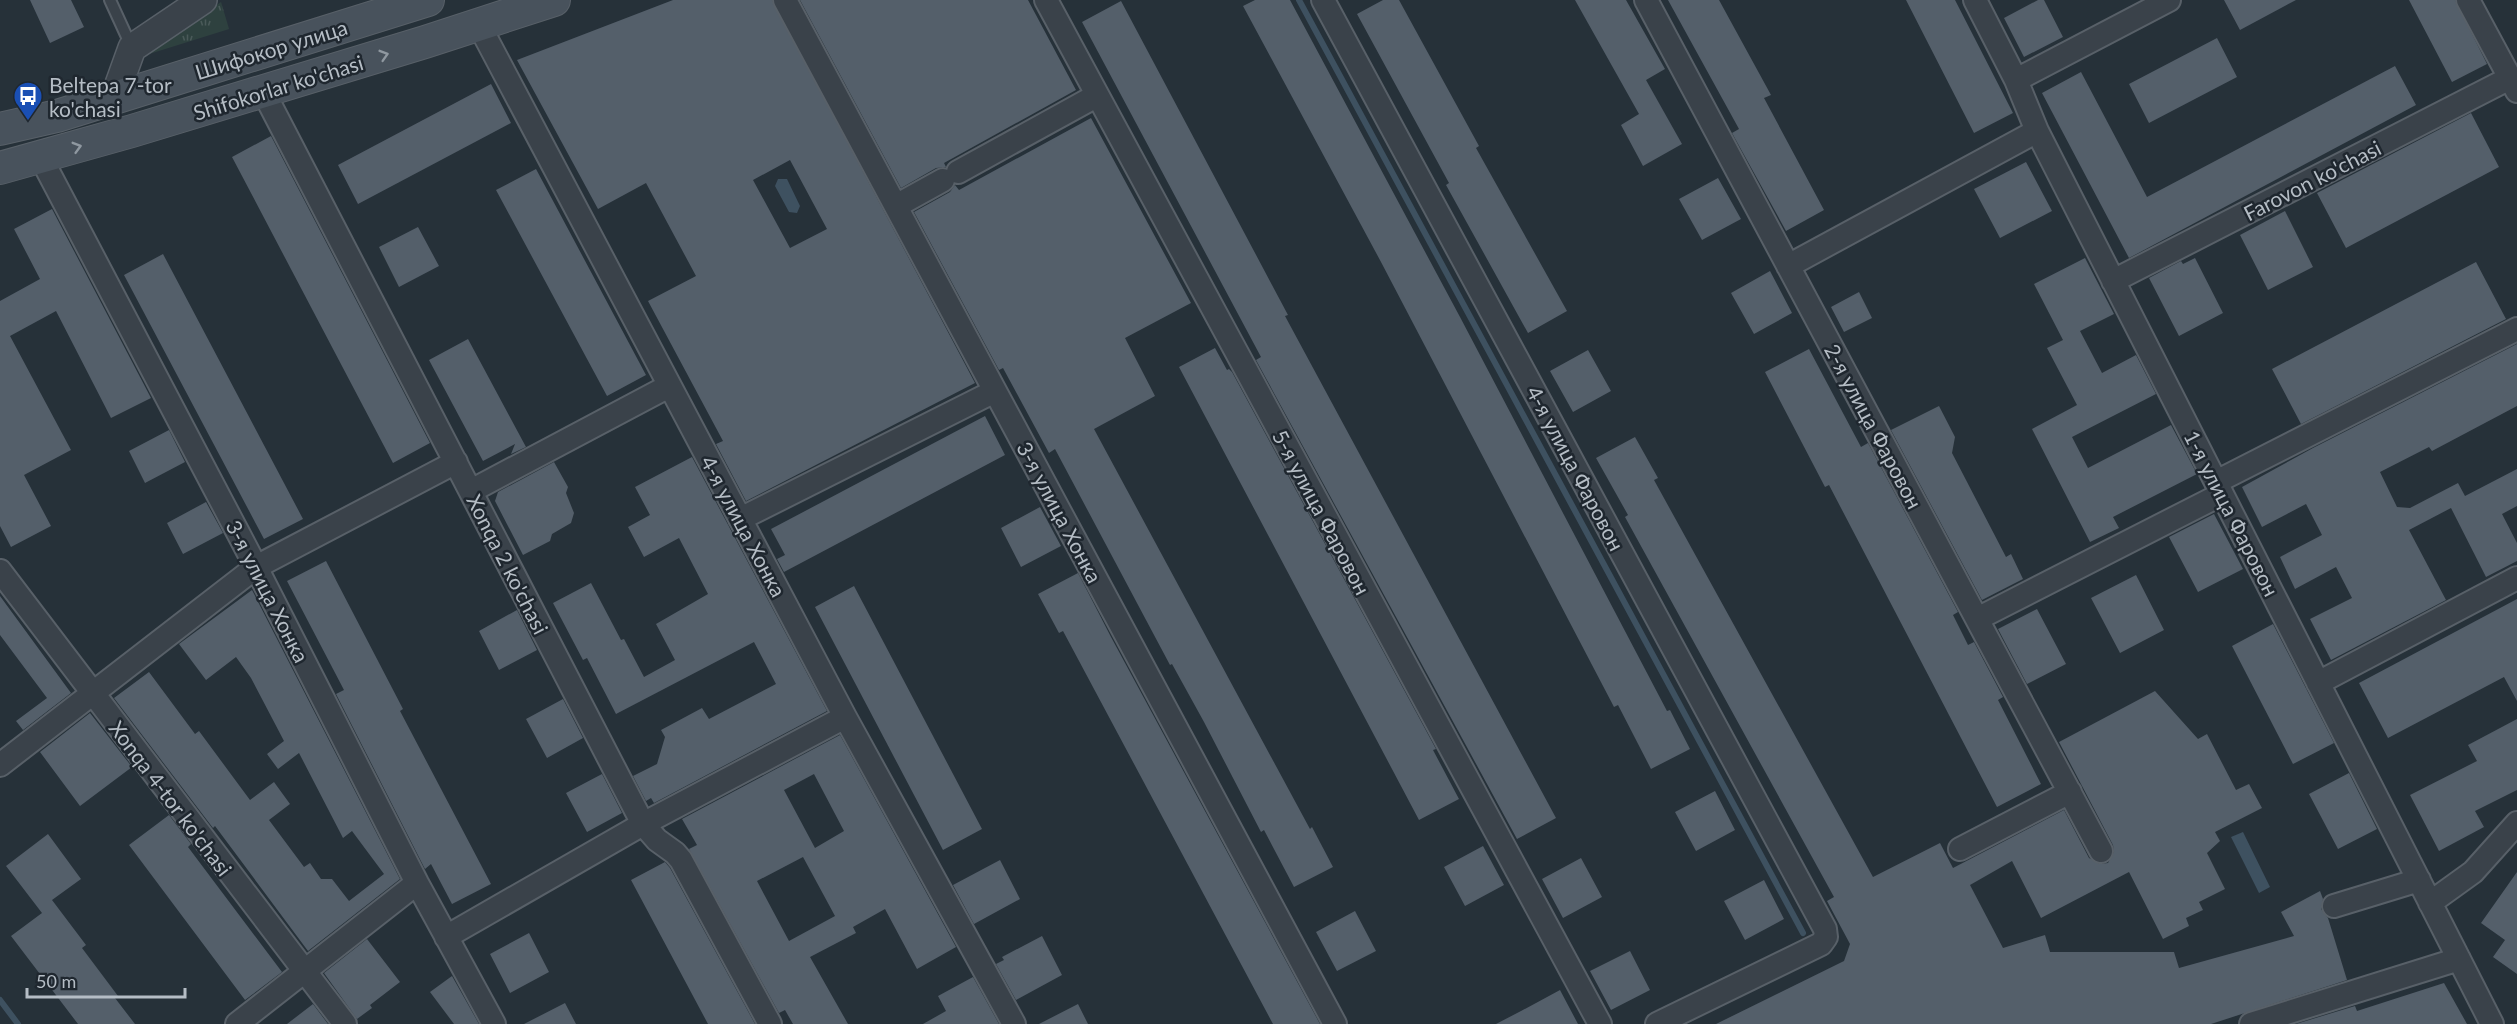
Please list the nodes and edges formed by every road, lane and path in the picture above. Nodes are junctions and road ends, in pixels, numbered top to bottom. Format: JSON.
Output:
{"nodes":[{"id":1,"x":110,"y":0,"type":"edge"},
{"id":2,"x":203,"y":0,"type":"edge"},
{"id":3,"x":429,"y":0,"type":"edge"},
{"id":4,"x":554,"y":0,"type":"edge"},
{"id":5,"x":785,"y":0,"type":"edge"},
{"id":6,"x":1046,"y":0,"type":"edge"},
{"id":7,"x":1323,"y":0,"type":"edge"},
{"id":8,"x":1646,"y":0,"type":"edge"},
{"id":9,"x":1975,"y":0,"type":"edge"},
{"id":10,"x":2169,"y":0,"type":"edge"},
{"id":11,"x":2468,"y":0,"type":"edge"},
{"id":12,"x":479,"y":25,"type":"junction"},
{"id":13,"x":325,"y":31,"type":"junction"},
{"id":14,"x":132,"y":48,"type":"junction"},
{"id":15,"x":337,"y":69,"type":"junction"},
{"id":16,"x":2016,"y":80,"type":"junction"},
{"id":17,"x":2513,"y":85,"type":"edge"},
{"id":18,"x":263,"y":91,"type":"junction"},
{"id":19,"x":1096,"y":96,"type":"junction"},
{"id":20,"x":114,"y":98,"type":"junction"},
{"id":21,"x":0,"y":129,"type":"edge"},
{"id":22,"x":2037,"y":131,"type":"junction"},
{"id":23,"x":41,"y":158,"type":"junction"},
{"id":24,"x":0,"y":168,"type":"edge"},
{"id":25,"x":896,"y":206,"type":"junction"},
{"id":26,"x":1788,"y":266,"type":"junction"},
{"id":27,"x":2113,"y":281,"type":"junction"},
{"id":28,"x":2517,"y":329,"type":"edge"},
{"id":29,"x":669,"y":386,"type":"junction"},
{"id":30,"x":995,"y":391,"type":"junction"},
{"id":31,"x":456,"y":462,"type":"junction"},
{"id":32,"x":2219,"y":488,"type":"junction"},
{"id":33,"x":471,"y":491,"type":"junction"},
{"id":34,"x":740,"y":519,"type":"junction"},
{"id":35,"x":256,"y":567,"type":"junction"},
{"id":36,"x":0,"y":571,"type":"edge"},
{"id":37,"x":2517,"y":578,"type":"edge"},
{"id":38,"x":1977,"y":619,"type":"junction"},
{"id":39,"x":2318,"y":683,"type":"junction"},
{"id":40,"x":92,"y":694,"type":"junction"},
{"id":41,"x":845,"y":717,"type":"junction"},
{"id":42,"x":0,"y":765,"type":"edge"},
{"id":43,"x":2070,"y":792,"type":"junction"},
{"id":44,"x":2517,"y":823,"type":"edge"},
{"id":45,"x":643,"y":824,"type":"junction"},
{"id":46,"x":1960,"y":849,"type":"dead end"},
{"id":47,"x":2101,"y":851,"type":"dead end"},
{"id":48,"x":2419,"y":880,"type":"junction"},
{"id":49,"x":417,"y":883,"type":"junction"},
{"id":50,"x":2430,"y":903,"type":"junction"},
{"id":51,"x":2334,"y":906,"type":"dead end"},
{"id":52,"x":446,"y":936,"type":"junction"},
{"id":53,"x":2459,"y":959,"type":"junction"},
{"id":54,"x":305,"y":972,"type":"junction"},
{"id":55,"x":237,"y":1024,"type":"edge"},
{"id":56,"x":345,"y":1024,"type":"edge"},
{"id":57,"x":494,"y":1024,"type":"edge"},
{"id":58,"x":770,"y":1024,"type":"edge"},
{"id":59,"x":1014,"y":1024,"type":"edge"},
{"id":60,"x":1335,"y":1024,"type":"edge"},
{"id":61,"x":1600,"y":1024,"type":"edge"},
{"id":62,"x":1657,"y":1024,"type":"edge"},
{"id":63,"x":2251,"y":1024,"type":"edge"},
{"id":64,"x":2492,"y":1024,"type":"edge"}],
"edges":[{"from":1,"to":14,"type":"lane"},
{"from":2,"to":14,"type":"street"},
{"from":3,"to":13,"type":"main road","name":"Шифокор улица"},
{"from":4,"to":12,"type":"main road","name":"Shifokorlar ko'chasi"},
{"from":5,"to":25,"type":"street","name":"3-я улица Хонка"},
{"from":6,"to":19,"type":"street","name":"5-я улица Фаровон"},
{"from":7,"to":62,"type":"street","name":"4-я улица Фаровон"},
{"from":8,"to":26,"type":"street","name":"2-я улица Фаровон"},
{"from":9,"to":16,"type":"street","name":"1-я улица Фаровон"},
{"from":10,"to":16,"type":"street"},
{"from":11,"to":17,"type":"street","name":"Farovon ko'chasi"},
{"from":15,"to":12,"type":"main road","name":"Shifokorlar ko'chasi","one_way":true},
{"from":12,"to":29,"type":"street","name":"4-я улица Хонка"},
{"from":13,"to":15,"type":"main road"},
{"from":13,"to":20,"type":"main road","name":"Шифокор улица"},
{"from":14,"to":20,"type":"street"},
{"from":15,"to":18,"type":"main road","name":"Shifokorlar ko'chasi"},
{"from":16,"to":22,"type":"street","name":"1-я улица Фаровон"},
{"from":17,"to":27,"type":"street","name":"Farovon ko'chasi"},
{"from":23,"to":18,"type":"main road","name":"Shifokorlar ko'chasi","one_way":true},
{"from":18,"to":31,"type":"street","name":"Xonqa 2 ko'chasi"},
{"from":19,"to":25,"type":"street"},
{"from":19,"to":61,"type":"street","name":"5-я улица Фаровон"},
{"from":20,"to":21,"type":"main road","name":"Шифокор улица"},
{"from":22,"to":26,"type":"street"},
{"from":22,"to":27,"type":"street","name":"1-я улица Фаровон"},
{"from":23,"to":24,"type":"main road","name":"Shifokorlar ko'chasi"},
{"from":23,"to":35,"type":"street","name":"3-я улица Хонка"},
{"from":25,"to":30,"type":"street","name":"3-я улица Хонка"},
{"from":26,"to":38,"type":"street","name":"2-я улица Фаровон"},
{"from":27,"to":32,"type":"street","name":"1-я улица Фаровон"},
{"from":28,"to":32,"type":"street"},
{"from":29,"to":33,"type":"street"},
{"from":29,"to":34,"type":"street","name":"4-я улица Хонка"},
{"from":30,"to":34,"type":"street"},
{"from":30,"to":60,"type":"street","name":"3-я улица Хонка"},
{"from":31,"to":33,"type":"street","name":"Xonqa 2 ko'chasi"},
{"from":31,"to":35,"type":"street"},
{"from":32,"to":38,"type":"street"},
{"from":32,"to":39,"type":"street","name":"1-я улица Фаровон"},
{"from":33,"to":45,"type":"street","name":"Xonqa 2 ko'chasi"},
{"from":34,"to":41,"type":"street","name":"4-я улица Хонка"},
{"from":35,"to":40,"type":"street"},
{"from":35,"to":49,"type":"street","name":"3-я улица Хонка"},
{"from":36,"to":40,"type":"street","name":"Xonqa 4-tor ko'chasi"},
{"from":37,"to":39,"type":"street"},
{"from":38,"to":43,"type":"street","name":"2-я улица Фаровон"},
{"from":39,"to":48,"type":"street","name":"1-я улица Фаровон"},
{"from":40,"to":42,"type":"street"},
{"from":40,"to":54,"type":"street","name":"Xonqa 4-tor ko'chasi"},
{"from":41,"to":45,"type":"street"},
{"from":41,"to":59,"type":"street","name":"4-я улица Хонка"},
{"from":43,"to":46,"type":"street"},
{"from":43,"to":47,"type":"street","name":"2-я улица Фаровон"},
{"from":44,"to":50,"type":"street"},
{"from":45,"to":52,"type":"street"},
{"from":45,"to":58,"type":"street","name":"Xonqa 2 ko'chasi"},
{"from":48,"to":50,"type":"street","name":"1-я улица Фаровон"},
{"from":48,"to":51,"type":"street"},
{"from":49,"to":52,"type":"street","name":"3-я улица Хонка"},
{"from":49,"to":54,"type":"street"},
{"from":50,"to":53,"type":"street","name":"1-я улица Фаровон"},
{"from":52,"to":57,"type":"street","name":"3-я улица Хонка"},
{"from":53,"to":63,"type":"street"},
{"from":53,"to":64,"type":"street","name":"1-я улица Фаровон"},
{"from":54,"to":55,"type":"street"},
{"from":54,"to":56,"type":"street","name":"Xonqa 4-tor ko'chasi"}]}
